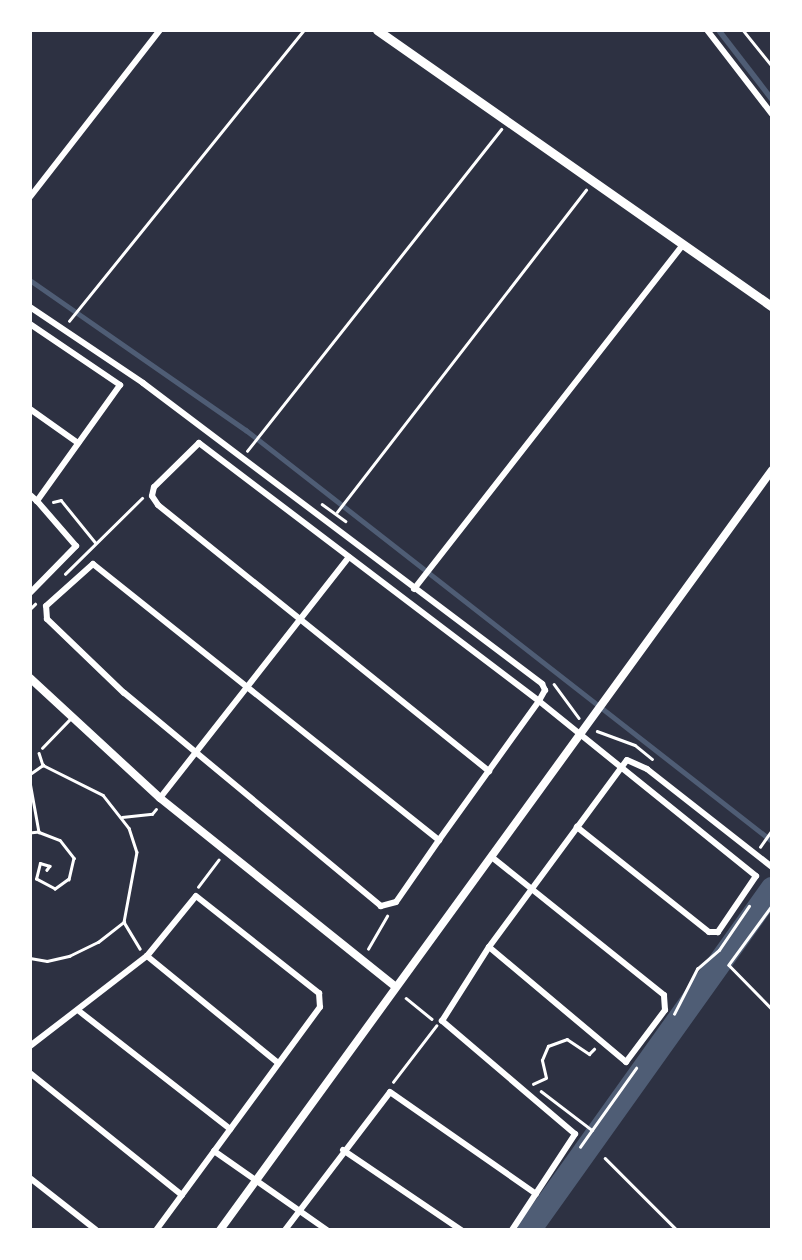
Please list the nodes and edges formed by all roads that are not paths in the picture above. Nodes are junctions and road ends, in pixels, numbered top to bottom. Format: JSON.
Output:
{"nodes":[{"id":1,"x":160,"y":30,"type":"edge"},
{"id":2,"x":377,"y":30,"type":"edge"},
{"id":3,"x":707,"y":30,"type":"edge"},
{"id":4,"x":772,"y":114,"type":"edge"},
{"id":5,"x":30,"y":197,"type":"edge"},
{"id":6,"x":682,"y":245,"type":"junction"},
{"id":7,"x":30,"y":307,"type":"edge"},
{"id":8,"x":772,"y":307,"type":"edge"},
{"id":9,"x":30,"y":324,"type":"edge"},
{"id":10,"x":30,"y":409,"type":"edge"},
{"id":11,"x":78,"y":443,"type":"junction"},
{"id":12,"x":772,"y":470,"type":"edge"},
{"id":13,"x":30,"y":495,"type":"edge"},
{"id":14,"x":37,"y":500,"type":"junction"},
{"id":15,"x":349,"y":557,"type":"junction"},
{"id":16,"x":414,"y":589,"type":"junction"},
{"id":17,"x":30,"y":593,"type":"edge"},
{"id":18,"x":301,"y":620,"type":"junction"},
{"id":19,"x":30,"y":678,"type":"edge"},
{"id":20,"x":248,"y":688,"type":"junction"},
{"id":21,"x":539,"y":701,"type":"junction"},
{"id":22,"x":71,"y":718,"type":"junction"},
{"id":23,"x":580,"y":733,"type":"junction"},
{"id":24,"x":42,"y":748,"type":"road end"},
{"id":25,"x":195,"y":754,"type":"junction"},
{"id":26,"x":622,"y":766,"type":"junction"},
{"id":27,"x":489,"y":771,"type":"junction"},
{"id":28,"x":160,"y":797,"type":"junction"},
{"id":29,"x":577,"y":827,"type":"junction"},
{"id":30,"x":439,"y":840,"type":"junction"},
{"id":31,"x":492,"y":857,"type":"junction"},
{"id":32,"x":772,"y":867,"type":"edge"},
{"id":33,"x":533,"y":887,"type":"junction"},
{"id":34,"x":489,"y":947,"type":"junction"},
{"id":35,"x":147,"y":956,"type":"junction"},
{"id":36,"x":396,"y":987,"type":"junction"},
{"id":37,"x":79,"y":1011,"type":"junction"},
{"id":38,"x":30,"y":1046,"type":"edge"},
{"id":39,"x":278,"y":1063,"type":"junction"},
{"id":40,"x":30,"y":1073,"type":"edge"},
{"id":41,"x":230,"y":1129,"type":"junction"},
{"id":42,"x":343,"y":1150,"type":"junction"},
{"id":43,"x":215,"y":1151,"type":"junction"},
{"id":44,"x":30,"y":1178,"type":"edge"},
{"id":45,"x":257,"y":1180,"type":"junction"},
{"id":46,"x":536,"y":1194,"type":"junction"},
{"id":47,"x":182,"y":1195,"type":"junction"},
{"id":48,"x":300,"y":1211,"type":"junction"},
{"id":49,"x":96,"y":1230,"type":"edge"},
{"id":50,"x":156,"y":1230,"type":"edge"},
{"id":51,"x":220,"y":1230,"type":"edge"},
{"id":52,"x":285,"y":1230,"type":"edge"},
{"id":53,"x":327,"y":1230,"type":"edge"},
{"id":54,"x":461,"y":1230,"type":"edge"},
{"id":55,"x":512,"y":1230,"type":"edge"}],
"edges":[{"from":1,"to":5,"type":"street"},
{"from":2,"to":6,"type":"main road"},
{"from":3,"to":4,"type":"street"},
{"from":6,"to":8,"type":"main road"},
{"from":6,"to":16,"type":"street"},
{"from":7,"to":16,"type":"street"},
{"from":9,"to":11,"type":"street"},
{"from":10,"to":11,"type":"street"},
{"from":11,"to":14,"type":"street"},
{"from":12,"to":23,"type":"street"},
{"from":13,"to":14,"type":"street"},
{"from":14,"to":17,"type":"street"},
{"from":15,"to":18,"type":"street"},
{"from":15,"to":18,"type":"street"},
{"from":15,"to":21,"type":"street"},
{"from":16,"to":21,"type":"street"},
{"from":18,"to":20,"type":"street"},
{"from":18,"to":27,"type":"street"},
{"from":19,"to":22,"type":"street"},
{"from":20,"to":25,"type":"street"},
{"from":20,"to":25,"type":"street"},
{"from":20,"to":30,"type":"street"},
{"from":21,"to":23,"type":"street"},
{"from":21,"to":27,"type":"street"},
{"from":22,"to":24,"type":"lane"},
{"from":22,"to":28,"type":"street"},
{"from":23,"to":26,"type":"street"},
{"from":23,"to":31,"type":"street"},
{"from":25,"to":28,"type":"street"},
{"from":25,"to":30,"type":"street"},
{"from":26,"to":29,"type":"street"},
{"from":26,"to":29,"type":"street"},
{"from":26,"to":32,"type":"street"},
{"from":27,"to":30,"type":"street"},
{"from":28,"to":36,"type":"street"},
{"from":29,"to":33,"type":"street"},
{"from":31,"to":33,"type":"street"},
{"from":31,"to":36,"type":"street"},
{"from":33,"to":34,"type":"street"},
{"from":33,"to":34,"type":"street"},
{"from":34,"to":46,"type":"street"},
{"from":35,"to":37,"type":"street"},
{"from":35,"to":39,"type":"street"},
{"from":35,"to":39,"type":"street"},
{"from":36,"to":45,"type":"street"},
{"from":37,"to":38,"type":"street"},
{"from":37,"to":41,"type":"street"},
{"from":39,"to":41,"type":"street"},
{"from":40,"to":47,"type":"street"},
{"from":41,"to":43,"type":"street"},
{"from":42,"to":46,"type":"street"},
{"from":42,"to":48,"type":"street"},
{"from":42,"to":54,"type":"street"},
{"from":43,"to":45,"type":"street"},
{"from":43,"to":47,"type":"street"},
{"from":44,"to":49,"type":"street"},
{"from":45,"to":48,"type":"street"},
{"from":45,"to":51,"type":"street"},
{"from":46,"to":55,"type":"street"},
{"from":47,"to":50,"type":"street"},
{"from":48,"to":52,"type":"street"},
{"from":48,"to":53,"type":"street"}]}
